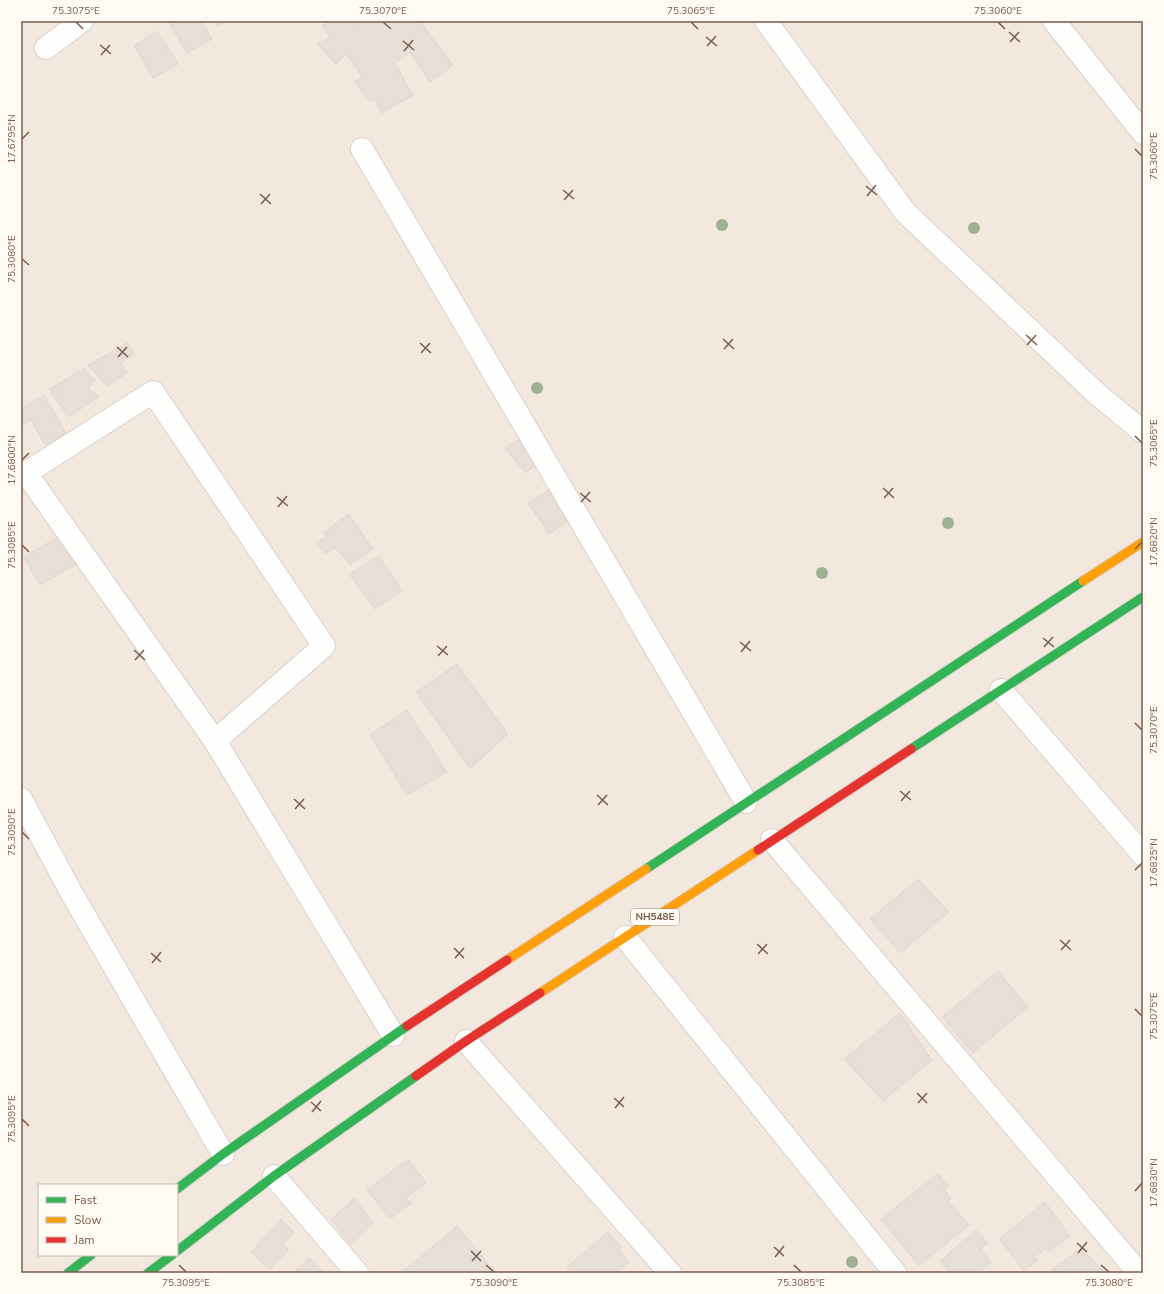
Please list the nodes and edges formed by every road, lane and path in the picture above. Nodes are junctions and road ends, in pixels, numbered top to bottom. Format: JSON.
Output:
{"nodes":[{"id":1,"x":82,"y":21,"type":"edge"},
{"id":2,"x":766,"y":21,"type":"edge"},
{"id":3,"x":1054,"y":21,"type":"edge"},
{"id":4,"x":46,"y":48,"type":"dead end"},
{"id":5,"x":1143,"y":133,"type":"edge"},
{"id":6,"x":362,"y":149,"type":"dead end"},
{"id":7,"x":1143,"y":432,"type":"edge"},
{"id":8,"x":1143,"y":542,"type":"edge"},
{"id":9,"x":1143,"y":597,"type":"edge"},
{"id":10,"x":1001,"y":690,"type":"junction"},
{"id":11,"x":215,"y":741,"type":"junction"},
{"id":12,"x":21,"y":799,"type":"edge"},
{"id":13,"x":746,"y":802,"type":"junction"},
{"id":14,"x":772,"y":840,"type":"junction"},
{"id":15,"x":1143,"y":855,"type":"edge"},
{"id":16,"x":625,"y":937,"type":"junction"},
{"id":17,"x":393,"y":1035,"type":"junction"},
{"id":18,"x":466,"y":1041,"type":"junction"},
{"id":19,"x":223,"y":1154,"type":"junction"},
{"id":20,"x":274,"y":1176,"type":"junction"},
{"id":21,"x":178,"y":1188,"type":"edge"},
{"id":22,"x":178,"y":1250,"type":"edge"},
{"id":23,"x":90,"y":1256,"type":"edge"},
{"id":24,"x":171,"y":1256,"type":"edge"},
{"id":25,"x":892,"y":1272,"type":"edge"},
{"id":26,"x":68,"y":1273,"type":"edge"},
{"id":27,"x":148,"y":1273,"type":"edge"},
{"id":28,"x":357,"y":1273,"type":"edge"},
{"id":29,"x":670,"y":1273,"type":"edge"},
{"id":30,"x":1139,"y":1273,"type":"edge"}],
"edges":[{"from":1,"to":4,"type":"street"},
{"from":2,"to":7,"type":"street"},
{"from":3,"to":5,"type":"street"},
{"from":6,"to":13,"type":"street"},
{"from":8,"to":13,"type":"highway"},
{"from":9,"to":10,"type":"highway","number":"NH548E"},
{"from":10,"to":14,"type":"highway","number":"NH548E"},
{"from":10,"to":15,"type":"street"},
{"from":11,"to":11,"type":"street"},
{"from":11,"to":17,"type":"street"},
{"from":12,"to":19,"type":"street"},
{"from":13,"to":17,"type":"highway"},
{"from":14,"to":16,"type":"highway","number":"NH548E"},
{"from":14,"to":30,"type":"street"},
{"from":16,"to":18,"type":"highway","number":"NH548E"},
{"from":16,"to":25,"type":"street"},
{"from":17,"to":19,"type":"highway"},
{"from":18,"to":20,"type":"highway","number":"NH548E"},
{"from":18,"to":29,"type":"street"},
{"from":19,"to":21,"type":"highway"},
{"from":20,"to":22,"type":"highway","number":"NH548E"},
{"from":20,"to":28,"type":"street"},
{"from":23,"to":26,"type":"highway"},
{"from":24,"to":27,"type":"highway"}]}
